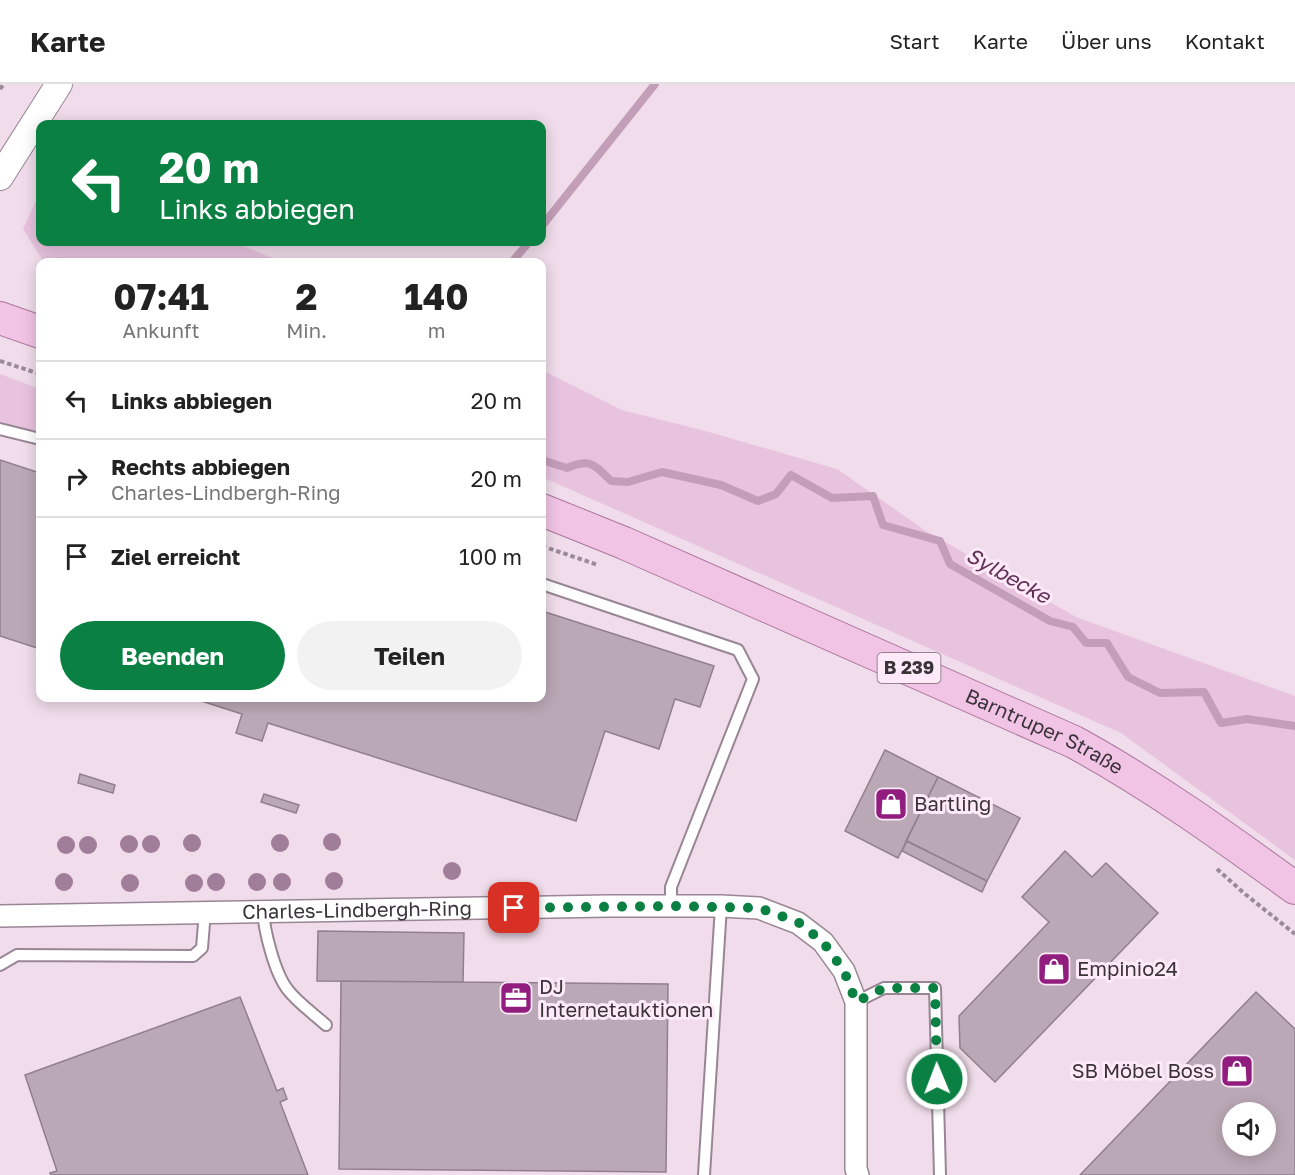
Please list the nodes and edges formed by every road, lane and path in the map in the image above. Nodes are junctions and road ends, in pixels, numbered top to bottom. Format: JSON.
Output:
{"nodes":[{"id":1,"x":4,"y":84,"type":"edge"},
{"id":2,"x":59,"y":84,"type":"edge"},
{"id":3,"x":0,"y":89,"type":"edge"},
{"id":4,"x":36,"y":120,"type":"edge"},
{"id":5,"x":36,"y":120,"type":"edge"},
{"id":6,"x":0,"y":177,"type":"edge"},
{"id":7,"x":0,"y":318,"type":"edge"},
{"id":8,"x":36,"y":331,"type":"edge"},
{"id":9,"x":0,"y":361,"type":"edge"},
{"id":10,"x":36,"y":373,"type":"edge"},
{"id":11,"x":0,"y":429,"type":"edge"},
{"id":12,"x":36,"y":438,"type":"edge"},
{"id":13,"x":546,"y":512,"type":"edge"},
{"id":14,"x":546,"y":547,"type":"edge"},
{"id":15,"x":598,"y":566,"type":"dead end"},
{"id":16,"x":546,"y":585,"type":"edge"},
{"id":17,"x":1215,"y":867,"type":"dead end"},
{"id":18,"x":1295,"y":888,"type":"edge"},
{"id":19,"x":671,"y":906,"type":"junction"},
{"id":20,"x":721,"y":906,"type":"junction"},
{"id":21,"x":263,"y":910,"type":"junction"},
{"id":22,"x":205,"y":911,"type":"junction"},
{"id":23,"x":0,"y":916,"type":"edge"},
{"id":24,"x":1295,"y":934,"type":"edge"},
{"id":25,"x":0,"y":965,"type":"edge"},
{"id":26,"x":856,"y":1002,"type":"junction"},
{"id":27,"x":326,"y":1025,"type":"dead end"},
{"id":28,"x":704,"y":1175,"type":"edge"},
{"id":29,"x":858,"y":1175,"type":"edge"},
{"id":30,"x":940,"y":1175,"type":"edge"}],
"edges":[{"from":1,"to":3,"type":"path"},
{"from":2,"to":5,"type":"street"},
{"from":4,"to":6,"type":"street"},
{"from":7,"to":8,"type":"main road"},
{"from":9,"to":10,"type":"path"},
{"from":11,"to":12,"type":"lane"},
{"from":13,"to":18,"type":"main road","name":"Barntruper Straße","number":"B 239"},
{"from":14,"to":15,"type":"path"},
{"from":16,"to":19,"type":"lane"},
{"from":17,"to":24,"type":"path"},
{"from":19,"to":20,"type":"street","name":"Charles-Lindbergh-Ring"},
{"from":19,"to":21,"type":"street","name":"Charles-Lindbergh-Ring"},
{"from":20,"to":26,"type":"street","name":"Charles-Lindbergh-Ring"},
{"from":20,"to":28,"type":"lane"},
{"from":21,"to":22,"type":"street","name":"Charles-Lindbergh-Ring"},
{"from":21,"to":27,"type":"lane"},
{"from":22,"to":23,"type":"street","name":"Charles-Lindbergh-Ring"},
{"from":22,"to":25,"type":"lane"},
{"from":26,"to":29,"type":"street","name":"Charles-Lindbergh-Ring"},
{"from":26,"to":30,"type":"lane"}]}
